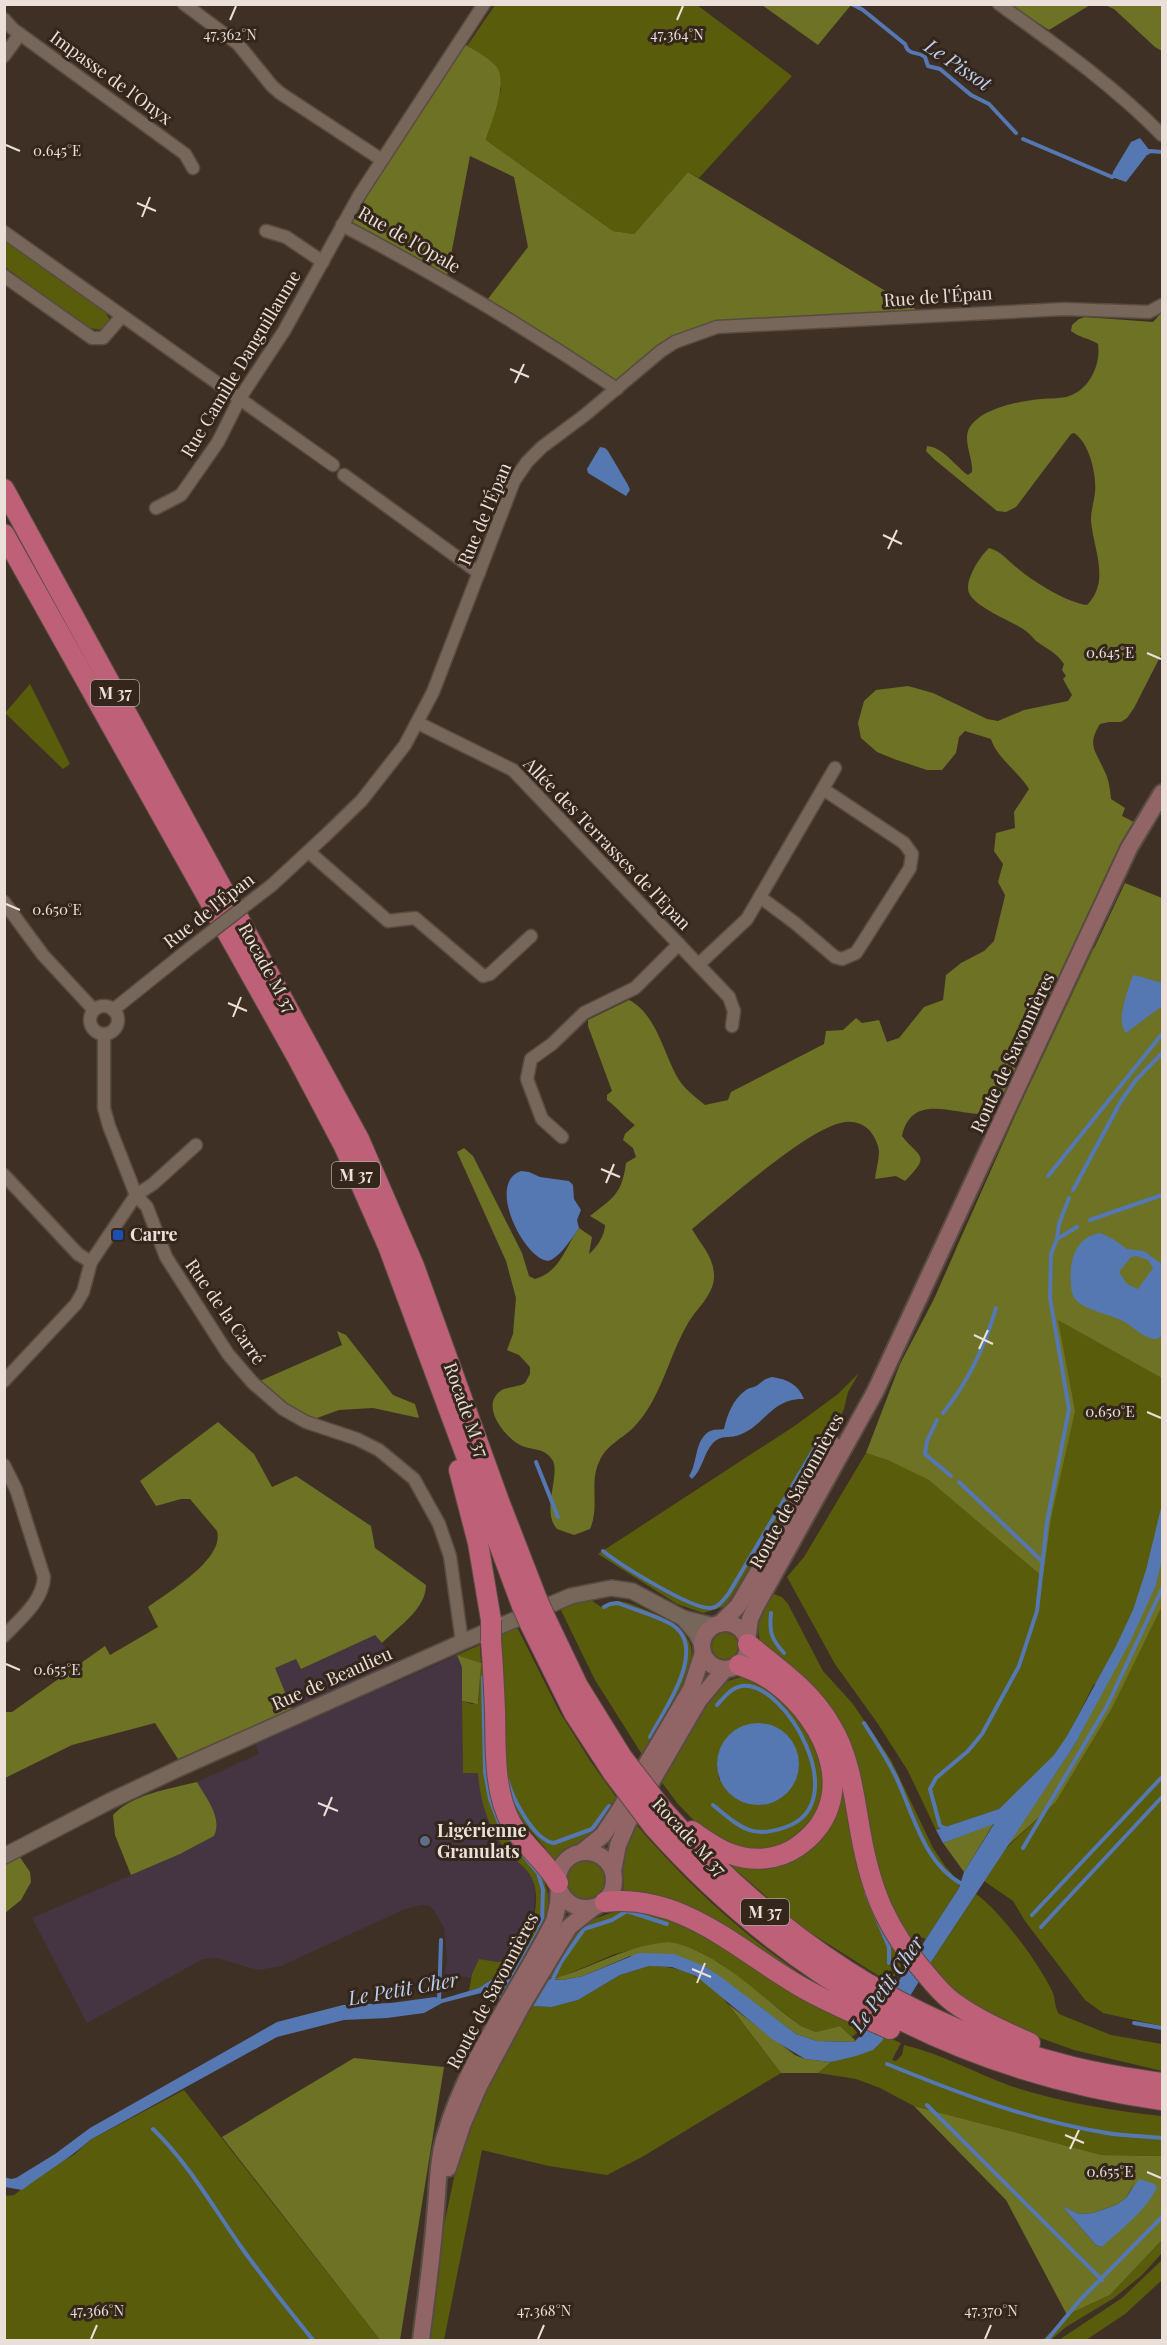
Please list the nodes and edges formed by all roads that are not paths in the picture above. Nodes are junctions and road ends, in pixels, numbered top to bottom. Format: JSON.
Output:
{"nodes":[{"id":1,"x":184,"y":4,"type":"edge"},
{"id":2,"x":484,"y":4,"type":"edge"},
{"id":3,"x":999,"y":4,"type":"edge"},
{"id":4,"x":4,"y":19,"type":"edge"},
{"id":5,"x":20,"y":34,"type":"junction"},
{"id":6,"x":4,"y":56,"type":"edge"},
{"id":7,"x":1162,"y":135,"type":"edge"},
{"id":8,"x":382,"y":160,"type":"junction"},
{"id":9,"x":193,"y":168,"type":"dead end"},
{"id":10,"x":342,"y":225,"type":"junction"},
{"id":11,"x":266,"y":231,"type":"dead end"},
{"id":12,"x":4,"y":232,"type":"edge"},
{"id":13,"x":323,"y":262,"type":"junction"},
{"id":14,"x":4,"y":276,"type":"edge"},
{"id":15,"x":1162,"y":304,"type":"edge"},
{"id":16,"x":122,"y":316,"type":"junction"},
{"id":17,"x":617,"y":389,"type":"junction"},
{"id":18,"x":240,"y":398,"type":"junction"},
{"id":19,"x":333,"y":465,"type":"dead end"},
{"id":20,"x":344,"y":475,"type":"dead end"},
{"id":21,"x":4,"y":489,"type":"edge"},
{"id":22,"x":156,"y":508,"type":"dead end"},
{"id":23,"x":4,"y":534,"type":"edge"},
{"id":24,"x":479,"y":573,"type":"junction"},
{"id":25,"x":418,"y":723,"type":"junction"},
{"id":26,"x":835,"y":768,"type":"dead end"},
{"id":27,"x":823,"y":789,"type":"junction"},
{"id":28,"x":1162,"y":793,"type":"edge"},
{"id":29,"x":309,"y":852,"type":"junction"},
{"id":30,"x":760,"y":897,"type":"junction"},
{"id":31,"x":4,"y":902,"type":"edge"},
{"id":32,"x":531,"y":936,"type":"dead end"},
{"id":33,"x":679,"y":944,"type":"junction"},
{"id":34,"x":699,"y":964,"type":"junction"},
{"id":35,"x":94,"y":1010,"type":"junction"},
{"id":36,"x":113,"y":1010,"type":"junction"},
{"id":37,"x":732,"y":1026,"type":"dead end"},
{"id":38,"x":104,"y":1034,"type":"junction"},
{"id":39,"x":562,"y":1137,"type":"dead end"},
{"id":40,"x":196,"y":1145,"type":"dead end"},
{"id":41,"x":4,"y":1175,"type":"edge"},
{"id":42,"x":136,"y":1195,"type":"junction"},
{"id":43,"x":91,"y":1262,"type":"junction"},
{"id":44,"x":902,"y":1331,"type":"junction"},
{"id":45,"x":4,"y":1381,"type":"edge"},
{"id":46,"x":443,"y":1392,"type":"junction"},
{"id":47,"x":4,"y":1465,"type":"edge"},
{"id":48,"x":533,"y":1611,"type":"junction"},
{"id":49,"x":683,"y":1618,"type":"junction"},
{"id":50,"x":718,"y":1625,"type":"junction"},
{"id":51,"x":4,"y":1636,"type":"edge"},
{"id":52,"x":462,"y":1642,"type":"junction"},
{"id":53,"x":747,"y":1642,"type":"junction"},
{"id":54,"x":703,"y":1649,"type":"junction"},
{"id":55,"x":732,"y":1667,"type":"junction"},
{"id":56,"x":658,"y":1818,"type":"junction"},
{"id":57,"x":582,"y":1852,"type":"junction"},
{"id":58,"x":4,"y":1856,"type":"edge"},
{"id":59,"x":613,"y":1871,"type":"junction"},
{"id":60,"x":558,"y":1885,"type":"junction"},
{"id":61,"x":599,"y":1905,"type":"junction"},
{"id":62,"x":533,"y":1973,"type":"junction"},
{"id":63,"x":876,"y":2006,"type":"junction"},
{"id":64,"x":916,"y":2026,"type":"junction"},
{"id":65,"x":1074,"y":2067,"type":"junction"},
{"id":66,"x":1162,"y":2083,"type":"edge"},
{"id":67,"x":1162,"y":2100,"type":"edge"},
{"id":68,"x":421,"y":2340,"type":"edge"}],
"edges":[{"from":1,"to":8,"type":"street"},
{"from":2,"to":8,"type":"street","name":"Rue de l'Opale"},
{"from":3,"to":7,"type":"street"},
{"from":4,"to":5,"type":"street","name":"Impasse de l'Onyx"},
{"from":5,"to":6,"type":"street"},
{"from":5,"to":9,"type":"street","name":"Impasse de l'Onyx"},
{"from":8,"to":10,"type":"street","name":"Rue de l'Opale"},
{"from":10,"to":13,"type":"street","name":"Rue Camille Danguillaume"},
{"from":10,"to":17,"type":"street","name":"Rue de l'Opale"},
{"from":11,"to":13,"type":"street"},
{"from":12,"to":16,"type":"street"},
{"from":13,"to":18,"type":"street","name":"Rue Camille Danguillaume"},
{"from":14,"to":16,"type":"street"},
{"from":15,"to":17,"type":"street","name":"Rue de l'Épan"},
{"from":16,"to":18,"type":"street"},
{"from":17,"to":24,"type":"street","name":"Rue de l'Épan"},
{"from":18,"to":19,"type":"street"},
{"from":18,"to":22,"type":"street","name":"Rue Camille Danguillaume"},
{"from":20,"to":24,"type":"street"},
{"from":21,"to":48,"type":"highway","name":"Rocade M 37","number":"M 37"},
{"from":23,"to":46,"type":"highway","name":"Rocade M 37","number":"M 37"},
{"from":24,"to":25,"type":"street","name":"Rue de l'Épan"},
{"from":25,"to":29,"type":"street","name":"Rue de l'Épan"},
{"from":25,"to":33,"type":"street","name":"Allée des Terrasses de l'Epan"},
{"from":26,"to":27,"type":"street"},
{"from":27,"to":30,"type":"street"},
{"from":27,"to":30,"type":"street"},
{"from":28,"to":44,"type":"main road","name":"Route de Savonnières"},
{"from":29,"to":32,"type":"street"},
{"from":29,"to":36,"type":"street","name":"Rue de l'Épan","bridge":true},
{"from":30,"to":34,"type":"street"},
{"from":31,"to":35,"type":"street"},
{"from":33,"to":34,"type":"street","name":"Allée des Terrasses de l'Epan"},
{"from":33,"to":39,"type":"street"},
{"from":34,"to":37,"type":"street","name":"Allée des Terrasses de l'Epan"},
{"from":35,"to":36,"type":"street"},
{"from":35,"to":38,"type":"street"},
{"from":36,"to":38,"type":"street"},
{"from":38,"to":42,"type":"street","name":"Rue de la Carré"},
{"from":40,"to":42,"type":"street"},
{"from":41,"to":43,"type":"street"},
{"from":42,"to":43,"type":"street"},
{"from":42,"to":52,"type":"street","name":"Rue de la Carré"},
{"from":43,"to":45,"type":"street"},
{"from":44,"to":50,"type":"main road","name":"Route de Savonnières"},
{"from":44,"to":53,"type":"main road","name":"Route de Savonnières"},
{"from":46,"to":48,"type":"highway","name":"Rocade M 37","number":"M 37"},
{"from":46,"to":60,"type":"highway","bridge":true},
{"from":47,"to":51,"type":"street"},
{"from":48,"to":56,"type":"highway","name":"Rocade M 37","number":"M 37","bridge":true},
{"from":49,"to":50,"type":"street","name":"Rue de Beaulieu"},
{"from":49,"to":52,"type":"street","name":"Rue de Beaulieu"},
{"from":49,"to":54,"type":"street","name":"Rue de Beaulieu"},
{"from":50,"to":53,"type":"main road"},
{"from":50,"to":54,"type":"main road"},
{"from":52,"to":58,"type":"street","name":"Rue de Beaulieu"},
{"from":53,"to":55,"type":"main road"},
{"from":53,"to":65,"type":"highway"},
{"from":54,"to":55,"type":"main road"},
{"from":54,"to":57,"type":"main road"},
{"from":55,"to":56,"type":"highway"},
{"from":55,"to":59,"type":"main road"},
{"from":56,"to":63,"type":"highway","name":"Rocade M 37","number":"M 37"},
{"from":57,"to":59,"type":"main road"},
{"from":57,"to":60,"type":"main road"},
{"from":59,"to":61,"type":"main road"},
{"from":60,"to":61,"type":"main road"},
{"from":60,"to":62,"type":"main road","name":"Route de Savonnières"},
{"from":61,"to":62,"type":"main road","name":"Route de Savonnières"},
{"from":61,"to":63,"type":"highway"},
{"from":62,"to":68,"type":"main road","name":"Route de Savonnières"},
{"from":63,"to":64,"type":"highway"},
{"from":63,"to":64,"type":"highway","name":"Rocade M 37","number":"M 37"},
{"from":64,"to":65,"type":"highway","name":"Rocade M 37","number":"M 37"},
{"from":64,"to":67,"type":"highway","name":"Rocade M 37","number":"M 37"},
{"from":65,"to":66,"type":"highway","name":"Rocade M 37","number":"M 37"}]}
